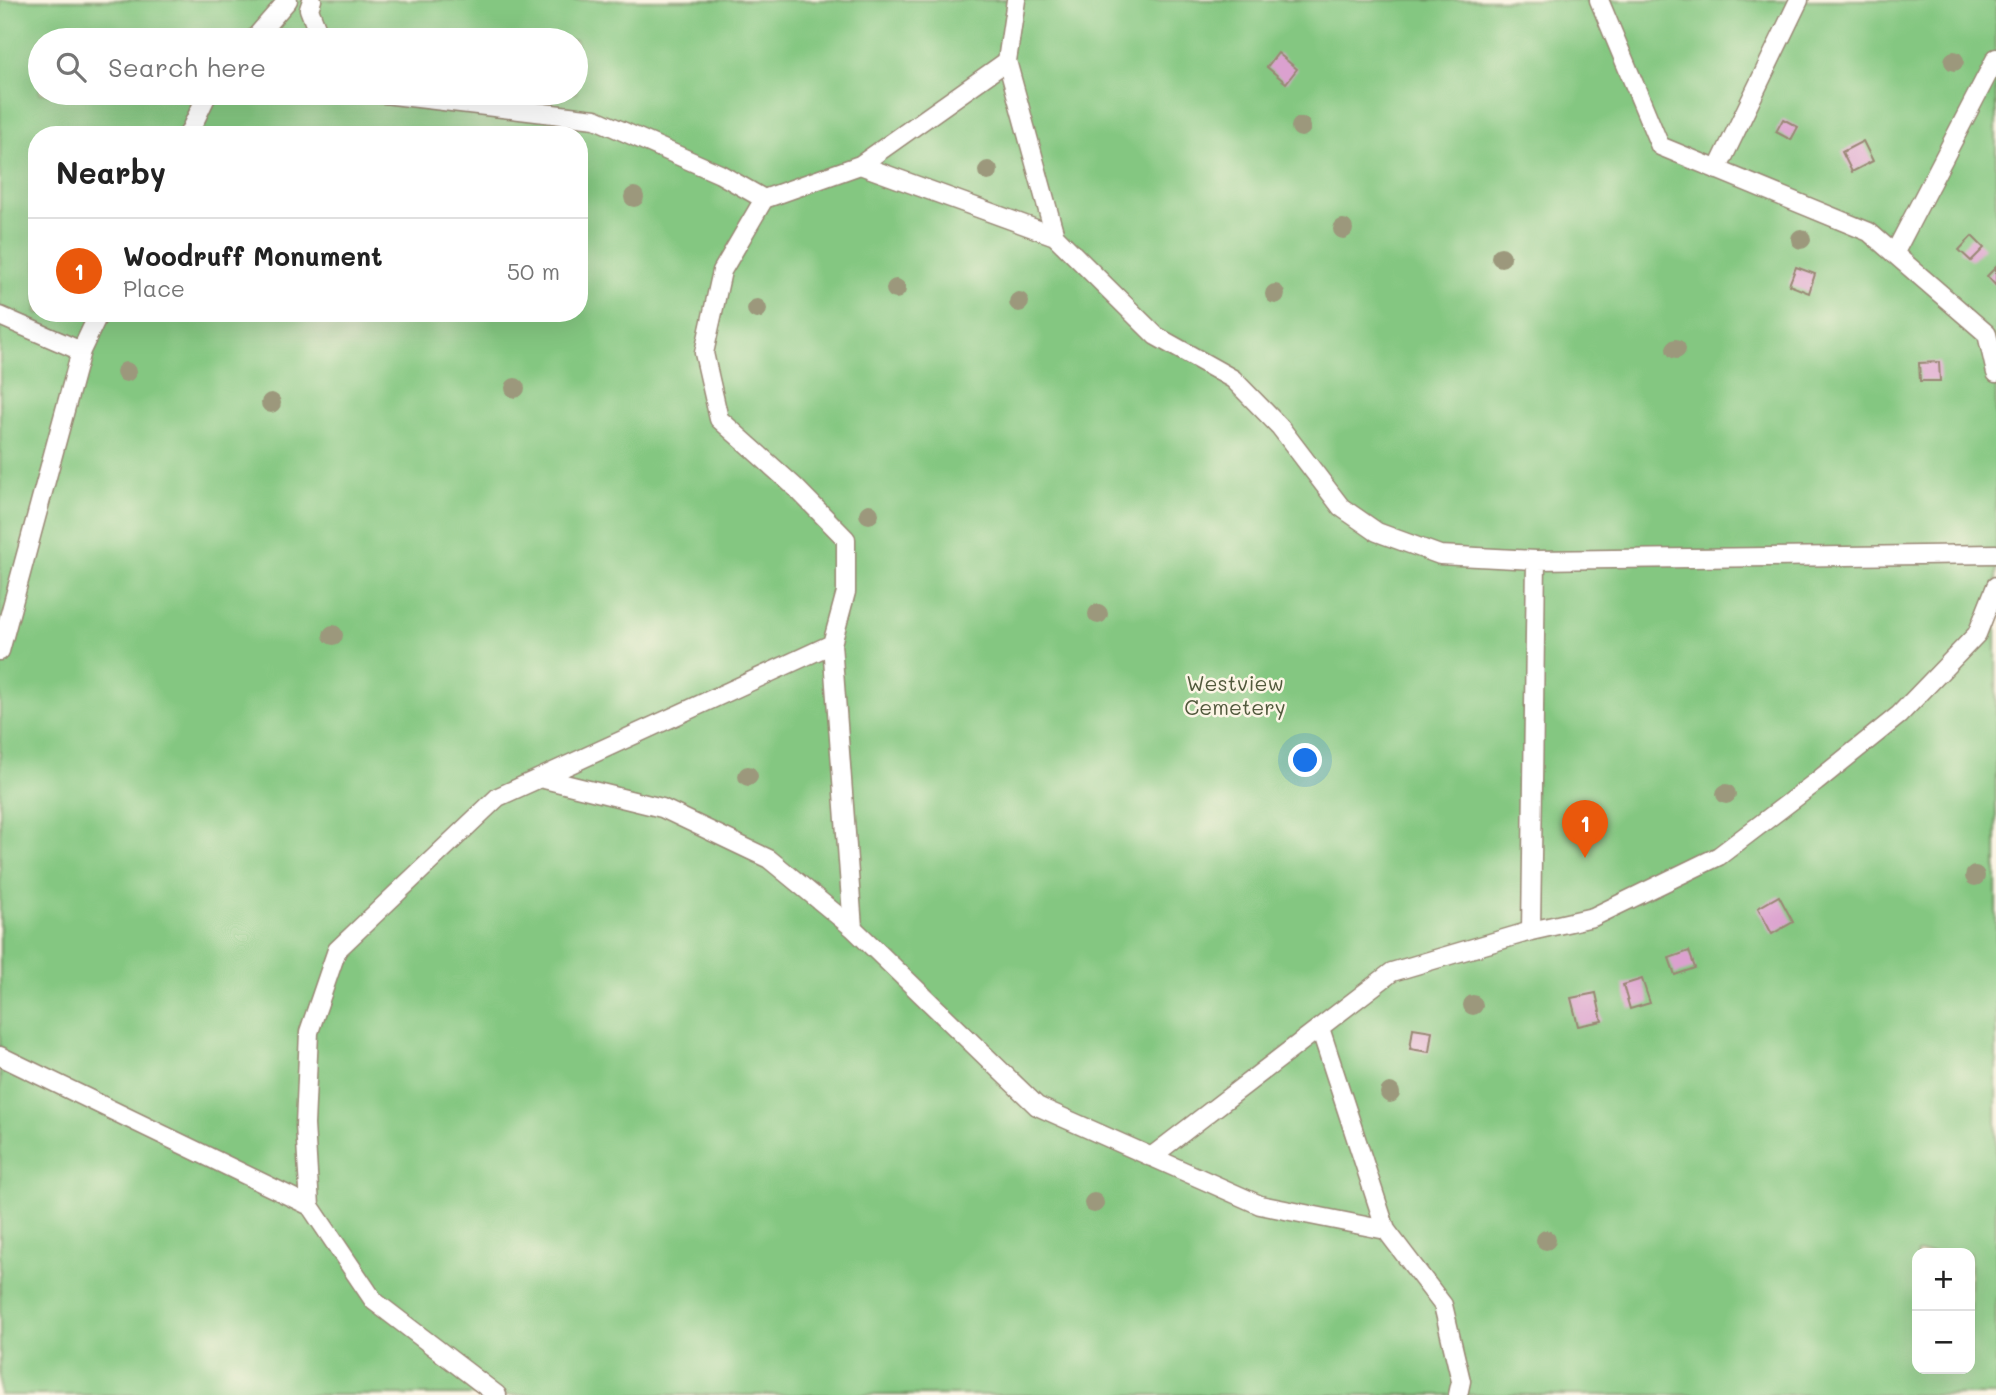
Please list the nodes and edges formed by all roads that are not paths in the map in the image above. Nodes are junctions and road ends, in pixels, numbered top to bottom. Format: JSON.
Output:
{"nodes":[{"id":1,"x":288,"y":0,"type":"edge"},
{"id":2,"x":312,"y":0,"type":"edge"},
{"id":3,"x":1016,"y":0,"type":"edge"},
{"id":4,"x":1599,"y":0,"type":"edge"},
{"id":5,"x":1799,"y":0,"type":"edge"},
{"id":6,"x":264,"y":28,"type":"edge"},
{"id":7,"x":316,"y":28,"type":"edge"},
{"id":8,"x":1996,"y":58,"type":"edge"},
{"id":9,"x":1007,"y":61,"type":"junction"},
{"id":10,"x":202,"y":105,"type":"edge"},
{"id":11,"x":477,"y":105,"type":"edge"},
{"id":12,"x":192,"y":126,"type":"edge"},
{"id":13,"x":860,"y":165,"type":"junction"},
{"id":14,"x":1717,"y":170,"type":"junction"},
{"id":15,"x":764,"y":199,"type":"junction"},
{"id":16,"x":1055,"y":236,"type":"junction"},
{"id":17,"x":1894,"y":254,"type":"junction"},
{"id":18,"x":0,"y":316,"type":"edge"},
{"id":19,"x":95,"y":322,"type":"edge"},
{"id":20,"x":81,"y":351,"type":"junction"},
{"id":21,"x":1996,"y":373,"type":"edge"},
{"id":22,"x":1996,"y":554,"type":"edge"},
{"id":23,"x":1536,"y":560,"type":"junction"},
{"id":24,"x":1996,"y":586,"type":"edge"},
{"id":25,"x":832,"y":644,"type":"junction"},
{"id":26,"x":0,"y":651,"type":"edge"},
{"id":27,"x":540,"y":778,"type":"junction"},
{"id":28,"x":853,"y":928,"type":"junction"},
{"id":29,"x":1531,"y":931,"type":"junction"},
{"id":30,"x":1320,"y":1028,"type":"junction"},
{"id":31,"x":0,"y":1056,"type":"edge"},
{"id":32,"x":1151,"y":1157,"type":"junction"},
{"id":33,"x":310,"y":1206,"type":"junction"},
{"id":34,"x":1385,"y":1230,"type":"junction"},
{"id":35,"x":497,"y":1395,"type":"edge"},
{"id":36,"x":1458,"y":1395,"type":"edge"}],
"edges":[{"from":1,"to":6,"type":"lane"},
{"from":2,"to":7,"type":"lane"},
{"from":3,"to":9,"type":"lane"},
{"from":4,"to":14,"type":"lane"},
{"from":5,"to":14,"type":"lane"},
{"from":8,"to":17,"type":"lane"},
{"from":9,"to":13,"type":"lane"},
{"from":9,"to":16,"type":"lane"},
{"from":10,"to":12,"type":"lane"},
{"from":11,"to":15,"type":"lane"},
{"from":13,"to":15,"type":"lane"},
{"from":13,"to":16,"type":"lane"},
{"from":14,"to":17,"type":"lane"},
{"from":15,"to":25,"type":"lane"},
{"from":16,"to":23,"type":"lane"},
{"from":17,"to":21,"type":"lane"},
{"from":18,"to":20,"type":"lane"},
{"from":19,"to":20,"type":"lane"},
{"from":20,"to":26,"type":"lane"},
{"from":22,"to":23,"type":"lane"},
{"from":23,"to":29,"type":"lane"},
{"from":24,"to":29,"type":"lane"},
{"from":25,"to":27,"type":"lane"},
{"from":25,"to":28,"type":"lane"},
{"from":27,"to":28,"type":"lane"},
{"from":27,"to":33,"type":"lane"},
{"from":28,"to":32,"type":"lane"},
{"from":29,"to":30,"type":"lane"},
{"from":30,"to":32,"type":"lane"},
{"from":30,"to":34,"type":"lane"},
{"from":31,"to":33,"type":"lane"},
{"from":32,"to":34,"type":"lane"},
{"from":33,"to":35,"type":"lane"},
{"from":34,"to":36,"type":"lane"}]}
